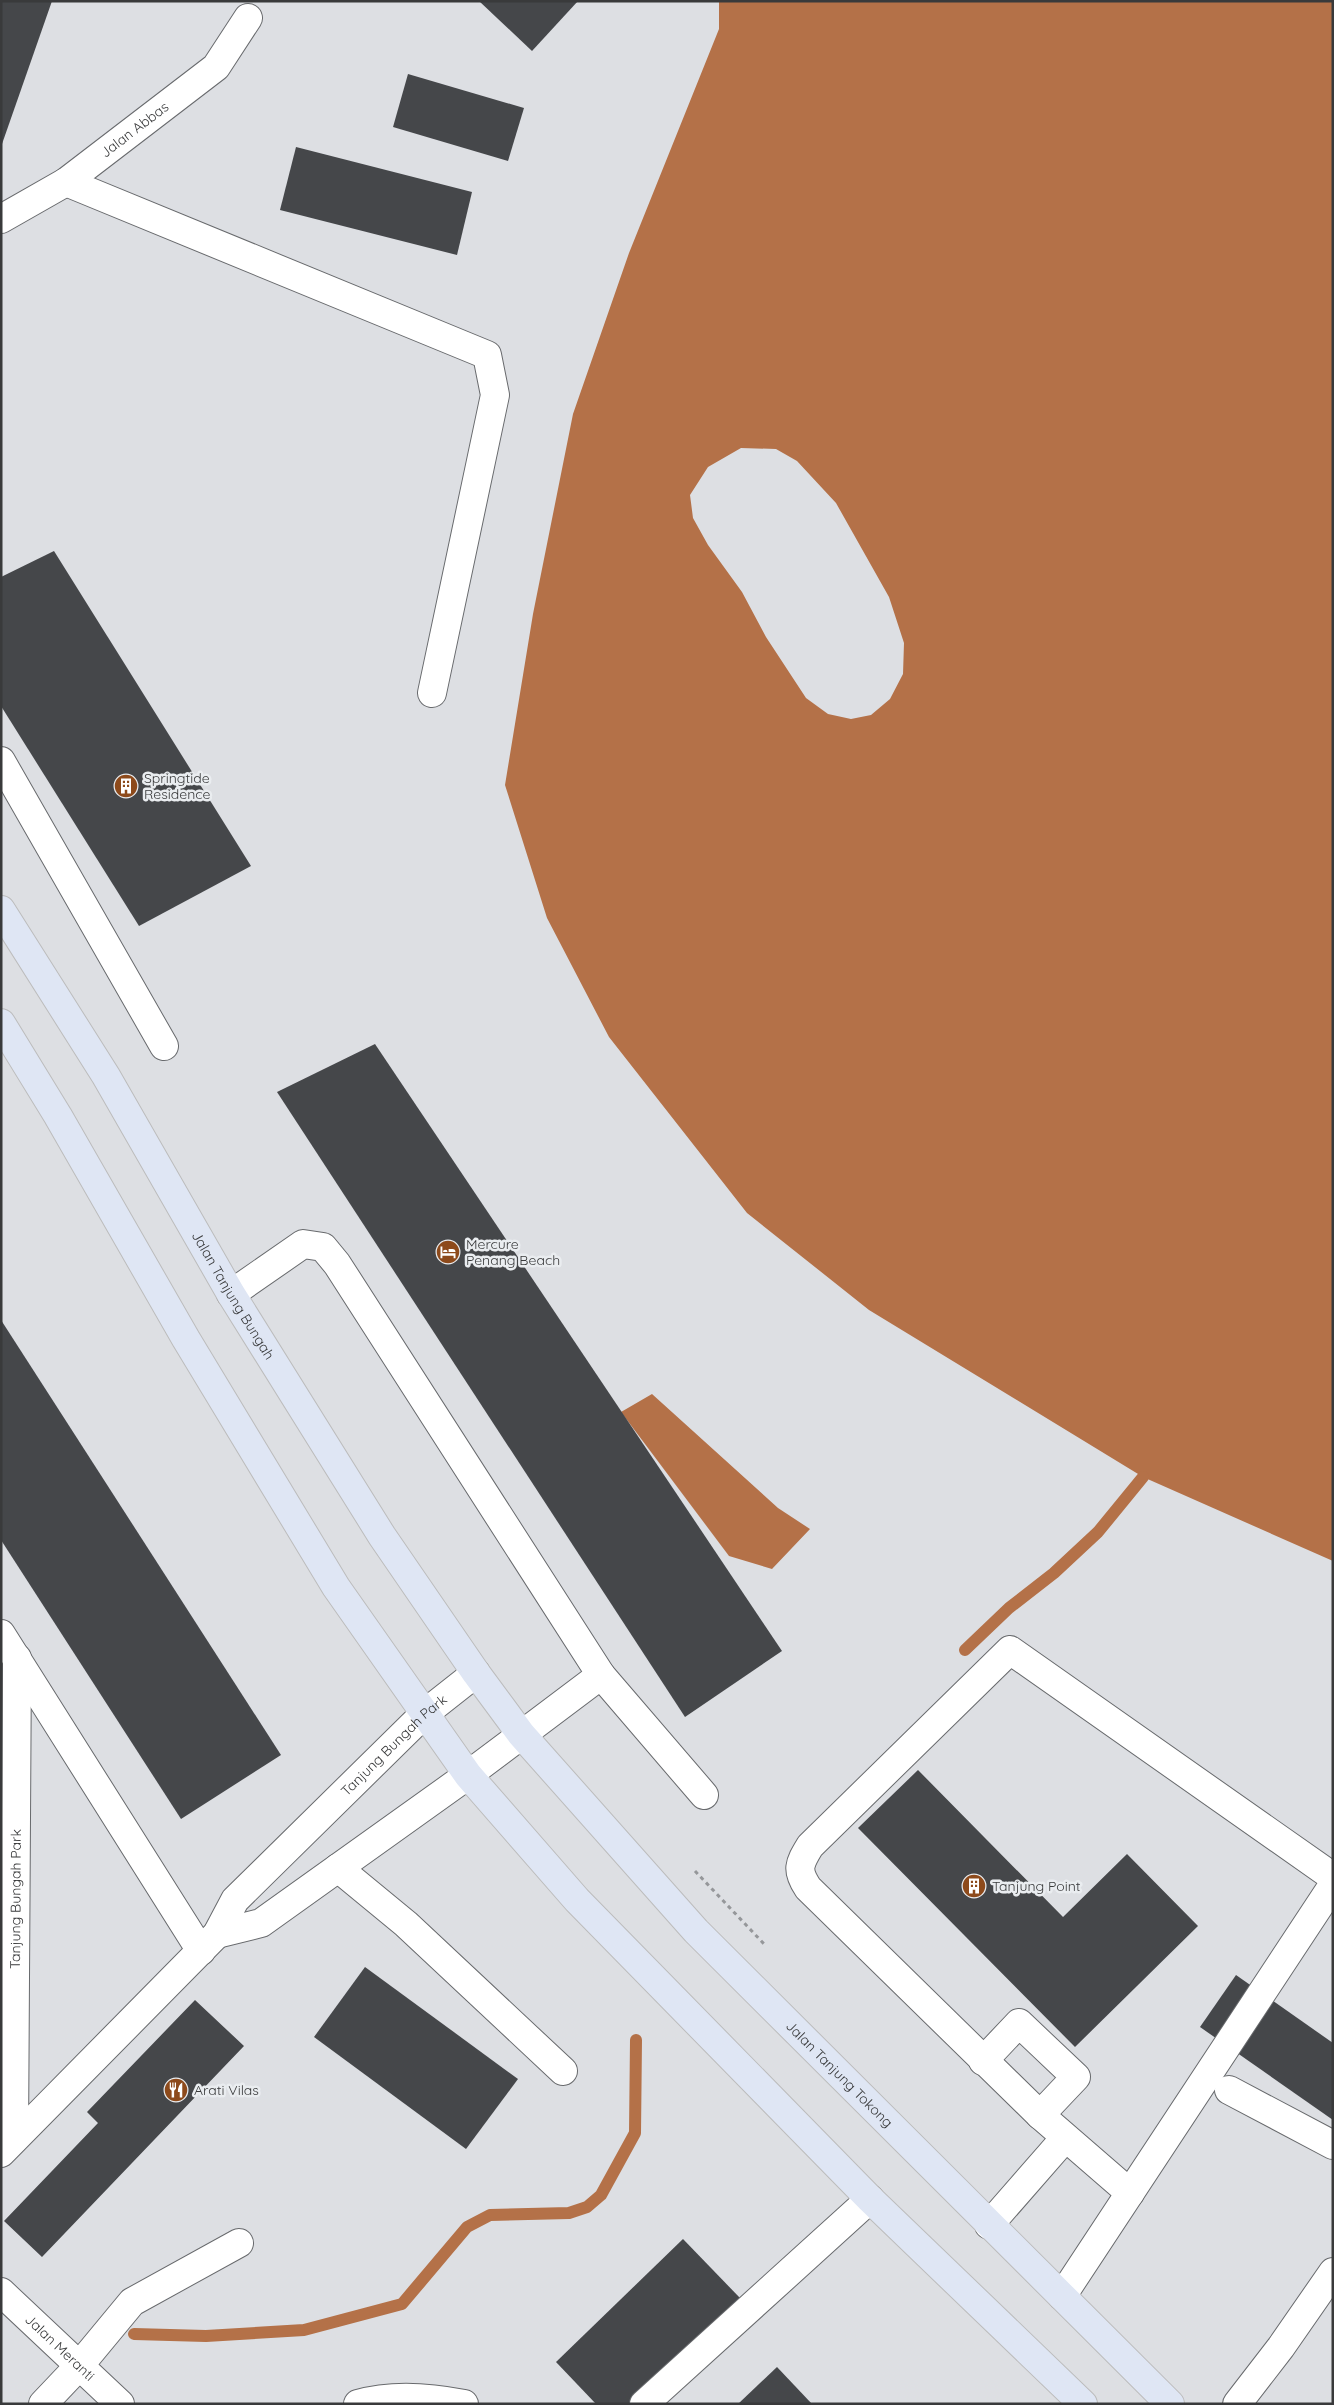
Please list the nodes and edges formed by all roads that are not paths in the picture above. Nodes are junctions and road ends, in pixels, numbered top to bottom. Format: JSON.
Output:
{"nodes":[{"id":1,"x":248,"y":18,"type":"dead end"},
{"id":2,"x":66,"y":182,"type":"junction"},
{"id":3,"x":1,"y":219,"type":"edge"},
{"id":4,"x":432,"y":693,"type":"dead end"},
{"id":5,"x":1,"y":761,"type":"edge"},
{"id":6,"x":1,"y":910,"type":"edge"},
{"id":7,"x":1,"y":1023,"type":"edge"},
{"id":8,"x":164,"y":1046,"type":"dead end"},
{"id":9,"x":231,"y":1294,"type":"junction"},
{"id":10,"x":1,"y":1634,"type":"edge"},
{"id":11,"x":17,"y":1658,"type":"junction"},
{"id":12,"x":476,"y":1673,"type":"junction"},
{"id":13,"x":601,"y":1675,"type":"junction"},
{"id":14,"x":424,"y":1714,"type":"junction"},
{"id":15,"x":521,"y":1734,"type":"junction"},
{"id":16,"x":468,"y":1775,"type":"junction"},
{"id":17,"x":704,"y":1795,"type":"dead end"},
{"id":18,"x":338,"y":1868,"type":"junction"},
{"id":19,"x":1333,"y":1877,"type":"edge"},
{"id":20,"x":1333,"y":1885,"type":"edge"},
{"id":21,"x":209,"y":1942,"type":"junction"},
{"id":22,"x":984,"y":2061,"type":"junction"},
{"id":23,"x":563,"y":2071,"type":"dead end"},
{"id":24,"x":1229,"y":2090,"type":"dead end"},
{"id":25,"x":1040,"y":2115,"type":"junction"},
{"id":26,"x":1065,"y":2138,"type":"junction"},
{"id":27,"x":1333,"y":2145,"type":"edge"},
{"id":28,"x":8,"y":2146,"type":"edge"},
{"id":29,"x":1130,"y":2193,"type":"junction"},
{"id":30,"x":870,"y":2199,"type":"junction"},
{"id":31,"x":989,"y":2225,"type":"junction"},
{"id":32,"x":239,"y":2243,"type":"dead end"},
{"id":33,"x":1333,"y":2272,"type":"edge"},
{"id":34,"x":1,"y":2292,"type":"edge"},
{"id":35,"x":1062,"y":2296,"type":"junction"},
{"id":36,"x":79,"y":2366,"type":"junction"},
{"id":37,"x":43,"y":2404,"type":"edge"},
{"id":38,"x":120,"y":2404,"type":"edge"},
{"id":39,"x":358,"y":2404,"type":"edge"},
{"id":40,"x":464,"y":2404,"type":"edge"},
{"id":41,"x":644,"y":2404,"type":"edge"},
{"id":42,"x":1083,"y":2404,"type":"edge"},
{"id":43,"x":1170,"y":2404,"type":"edge"},
{"id":44,"x":1237,"y":2404,"type":"edge"}],
"edges":[{"from":1,"to":2,"type":"street","name":"Jalan Abbas"},
{"from":2,"to":3,"type":"street","name":"Jalan Abbas"},
{"from":2,"to":4,"type":"street"},
{"from":5,"to":8,"type":"street"},
{"from":6,"to":9,"type":"main road","name":"Jalan Tanjung Bungah"},
{"from":7,"to":14,"type":"main road"},
{"from":9,"to":12,"type":"main road","name":"Jalan Tanjung Bungah"},
{"from":9,"to":13,"type":"street"},
{"from":10,"to":11,"type":"street"},
{"from":11,"to":21,"type":"street"},
{"from":11,"to":28,"type":"street","name":"Tanjung Bungah Park"},
{"from":12,"to":14,"type":"street","name":"Tanjung Bungah Park"},
{"from":12,"to":15,"type":"main road","name":"Jalan Tanjung Bungah"},
{"from":13,"to":15,"type":"street"},
{"from":13,"to":17,"type":"street"},
{"from":14,"to":16,"type":"main road"},
{"from":14,"to":21,"type":"street","name":"Tanjung Bungah Park"},
{"from":15,"to":16,"type":"street"},
{"from":15,"to":31,"type":"main road","name":"Jalan Tanjung Tokong"},
{"from":16,"to":18,"type":"street"},
{"from":16,"to":30,"type":"main road"},
{"from":18,"to":21,"type":"street"},
{"from":18,"to":23,"type":"street"},
{"from":19,"to":22,"type":"street"},
{"from":20,"to":29,"type":"street"},
{"from":21,"to":28,"type":"street","name":"Tanjung Bungah Park"},
{"from":22,"to":25,"type":"street"},
{"from":22,"to":25,"type":"street"},
{"from":24,"to":27,"type":"street"},
{"from":25,"to":26,"type":"street"},
{"from":26,"to":29,"type":"street"},
{"from":26,"to":31,"type":"street"},
{"from":29,"to":35,"type":"street"},
{"from":30,"to":41,"type":"street"},
{"from":30,"to":42,"type":"main road"},
{"from":31,"to":35,"type":"main road","name":"Jalan Tanjung Tokong"},
{"from":32,"to":36,"type":"street"},
{"from":33,"to":44,"type":"street"},
{"from":34,"to":36,"type":"street","name":"Jalan Meranti"},
{"from":35,"to":43,"type":"main road","name":"Jalan Tanjung Tokong"},
{"from":36,"to":37,"type":"street"},
{"from":36,"to":38,"type":"street","name":"Jalan Meranti"},
{"from":39,"to":40,"type":"street"}]}
